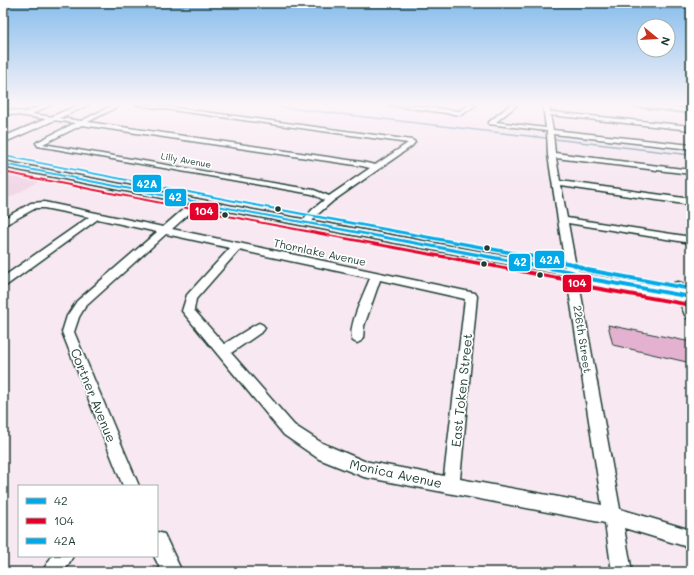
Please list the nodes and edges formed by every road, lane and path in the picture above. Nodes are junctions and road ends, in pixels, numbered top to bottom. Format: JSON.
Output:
{"nodes":[{"id":1,"x":15,"y":132,"type":"edge"},
{"id":2,"x":20,"y":132,"type":"edge"},
{"id":3,"x":62,"y":132,"type":"edge"},
{"id":4,"x":148,"y":132,"type":"edge"},
{"id":5,"x":337,"y":132,"type":"edge"},
{"id":6,"x":534,"y":132,"type":"edge"},
{"id":7,"x":550,"y":132,"type":"edge"},
{"id":8,"x":550,"y":135,"type":"junction"},
{"id":9,"x":3,"y":137,"type":"edge"},
{"id":10,"x":3,"y":140,"type":"edge"},
{"id":11,"x":691,"y":148,"type":"edge"},
{"id":12,"x":552,"y":155,"type":"junction"},
{"id":13,"x":3,"y":164,"type":"edge"},
{"id":14,"x":377,"y":168,"type":"junction"},
{"id":15,"x":691,"y":172,"type":"edge"},
{"id":16,"x":557,"y":183,"type":"junction"},
{"id":17,"x":330,"y":199,"type":"junction"},
{"id":18,"x":197,"y":202,"type":"junction"},
{"id":19,"x":691,"y":202,"type":"edge"},
{"id":20,"x":97,"y":216,"type":"junction"},
{"id":21,"x":563,"y":220,"type":"junction"},
{"id":22,"x":3,"y":223,"type":"edge"},
{"id":23,"x":306,"y":223,"type":"junction"},
{"id":24,"x":164,"y":231,"type":"junction"},
{"id":25,"x":691,"y":240,"type":"edge"},
{"id":26,"x":237,"y":246,"type":"junction"},
{"id":27,"x":572,"y":272,"type":"junction"},
{"id":28,"x":376,"y":276,"type":"junction"},
{"id":29,"x":3,"y":282,"type":"edge"},
{"id":30,"x":685,"y":292,"type":"edge"},
{"id":31,"x":471,"y":296,"type":"joint"},
{"id":32,"x":691,"y":315,"type":"edge"},
{"id":33,"x":259,"y":328,"type":"dead end"},
{"id":34,"x":357,"y":338,"type":"dead end"},
{"id":35,"x":222,"y":352,"type":"junction"},
{"id":36,"x":451,"y":484,"type":"junction"},
{"id":37,"x":131,"y":485,"type":"edge"},
{"id":38,"x":613,"y":516,"type":"junction"},
{"id":39,"x":691,"y":539,"type":"edge"},
{"id":40,"x":158,"y":543,"type":"edge"},
{"id":41,"x":62,"y":557,"type":"edge"},
{"id":42,"x":52,"y":572,"type":"edge"},
{"id":43,"x":172,"y":572,"type":"edge"},
{"id":44,"x":622,"y":572,"type":"edge"}],
"edges":[{"from":1,"to":9,"type":"main road"},
{"from":2,"to":10,"type":"main road"},
{"from":3,"to":17,"type":"street","name":"Lilly Avenue"},
{"from":4,"to":14,"type":"street"},
{"from":5,"to":14,"type":"street"},
{"from":6,"to":8,"type":"street"},
{"from":7,"to":8,"type":"street","name":"226th Street"},
{"from":8,"to":11,"type":"street"},
{"from":8,"to":12,"type":"street","name":"226th Street"},
{"from":12,"to":15,"type":"street"},
{"from":12,"to":16,"type":"street","name":"226th Street"},
{"from":13,"to":18,"type":"main road"},
{"from":14,"to":17,"type":"street"},
{"from":16,"to":19,"type":"street"},
{"from":16,"to":21,"type":"street","name":"226th Street"},
{"from":17,"to":23,"type":"street"},
{"from":18,"to":23,"type":"main road"},
{"from":18,"to":24,"type":"street"},
{"from":20,"to":22,"type":"street","name":"Thornlake Avenue"},
{"from":20,"to":24,"type":"street","name":"Thornlake Avenue"},
{"from":20,"to":29,"type":"street"},
{"from":21,"to":25,"type":"street"},
{"from":21,"to":27,"type":"street","name":"226th Street"},
{"from":23,"to":27,"type":"main road"},
{"from":24,"to":26,"type":"street","name":"Thornlake Avenue"},
{"from":24,"to":37,"type":"street","name":"Cortner Avenue"},
{"from":26,"to":28,"type":"street","name":"Thornlake Avenue"},
{"from":26,"to":35,"type":"street","name":"Monica Avenue"},
{"from":27,"to":30,"type":"main road"},
{"from":27,"to":38,"type":"street","name":"226th Street"},
{"from":28,"to":31,"type":"street","name":"Thornlake Avenue"},
{"from":28,"to":34,"type":"street"},
{"from":30,"to":32,"type":"street"},
{"from":31,"to":36,"type":"street","name":"East Token Street"},
{"from":33,"to":35,"type":"street"},
{"from":35,"to":36,"type":"street","name":"Monica Avenue"},
{"from":36,"to":38,"type":"street","name":"Monica Avenue"},
{"from":38,"to":39,"type":"street","name":"Monica Avenue"},
{"from":38,"to":44,"type":"street","name":"226th Street"},
{"from":40,"to":43,"type":"street"},
{"from":41,"to":42,"type":"street"}]}
